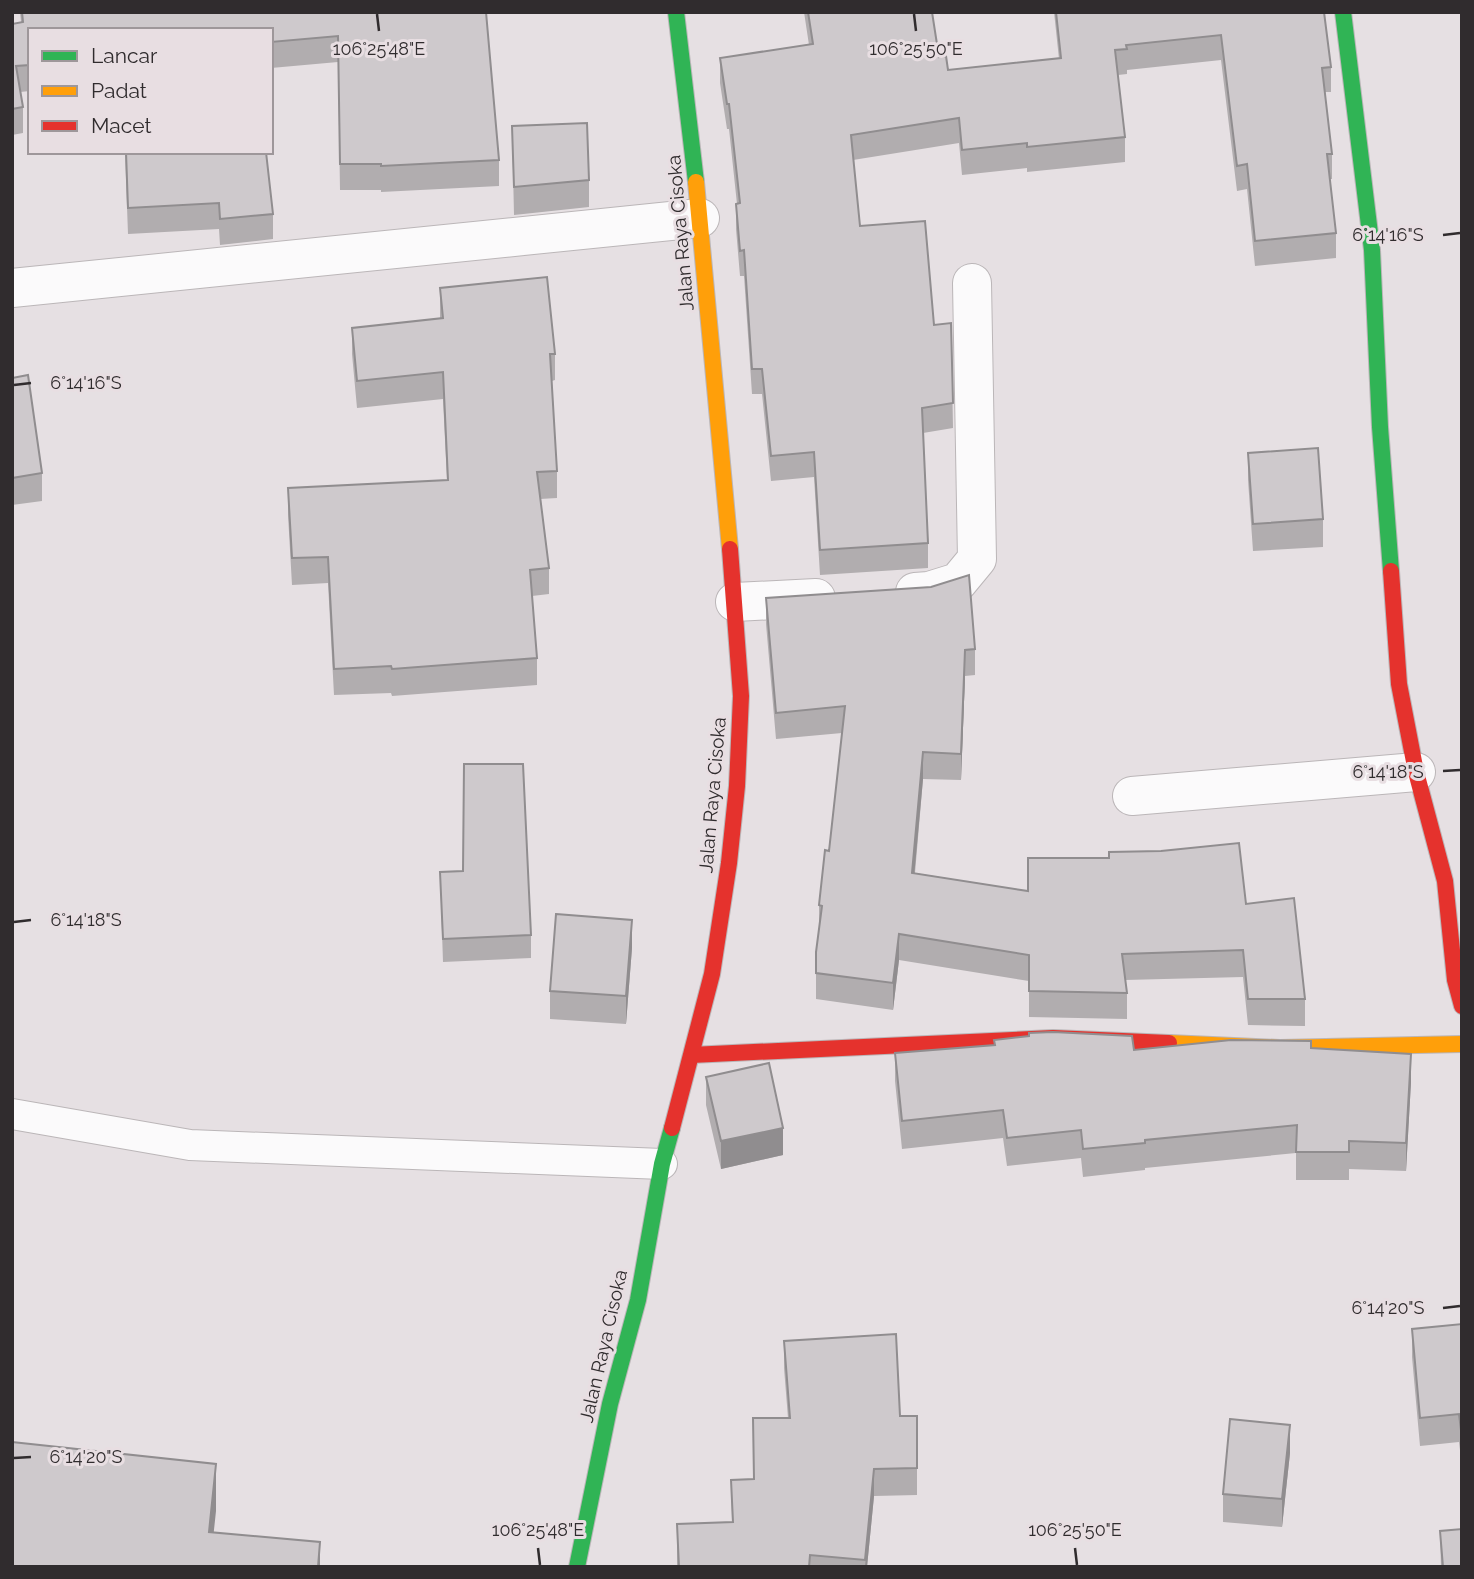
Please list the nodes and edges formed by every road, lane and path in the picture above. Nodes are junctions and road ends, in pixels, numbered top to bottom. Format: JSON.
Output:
{"nodes":[{"id":1,"x":676,"y":12,"type":"edge"},
{"id":2,"x":1343,"y":12,"type":"edge"},
{"id":3,"x":700,"y":218,"type":"junction"},
{"id":4,"x":972,"y":283,"type":"dead end"},
{"id":5,"x":12,"y":288,"type":"edge"},
{"id":6,"x":887,"y":594,"type":"edge"},
{"id":7,"x":846,"y":596,"type":"edge"},
{"id":8,"x":735,"y":602,"type":"junction"},
{"id":9,"x":1416,"y":772,"type":"junction"},
{"id":10,"x":1132,"y":796,"type":"dead end"},
{"id":11,"x":1462,"y":1006,"type":"edge"},
{"id":12,"x":1462,"y":1044,"type":"edge"},
{"id":13,"x":691,"y":1055,"type":"junction"},
{"id":14,"x":12,"y":1114,"type":"edge"},
{"id":15,"x":662,"y":1164,"type":"junction"},
{"id":16,"x":577,"y":1567,"type":"edge"}],
"edges":[{"from":1,"to":3,"type":"street","name":"Jalan Raya Cisoka"},
{"from":2,"to":9,"type":"street"},
{"from":3,"to":5,"type":"street"},
{"from":3,"to":8,"type":"street","name":"Jalan Raya Cisoka"},
{"from":4,"to":6,"type":"street"},
{"from":7,"to":8,"type":"street"},
{"from":8,"to":13,"type":"street","name":"Jalan Raya Cisoka"},
{"from":9,"to":10,"type":"street"},
{"from":9,"to":11,"type":"street"},
{"from":12,"to":13,"type":"street"},
{"from":13,"to":15,"type":"street","name":"Jalan Raya Cisoka"},
{"from":14,"to":15,"type":"lane"},
{"from":15,"to":16,"type":"street","name":"Jalan Raya Cisoka"}]}
